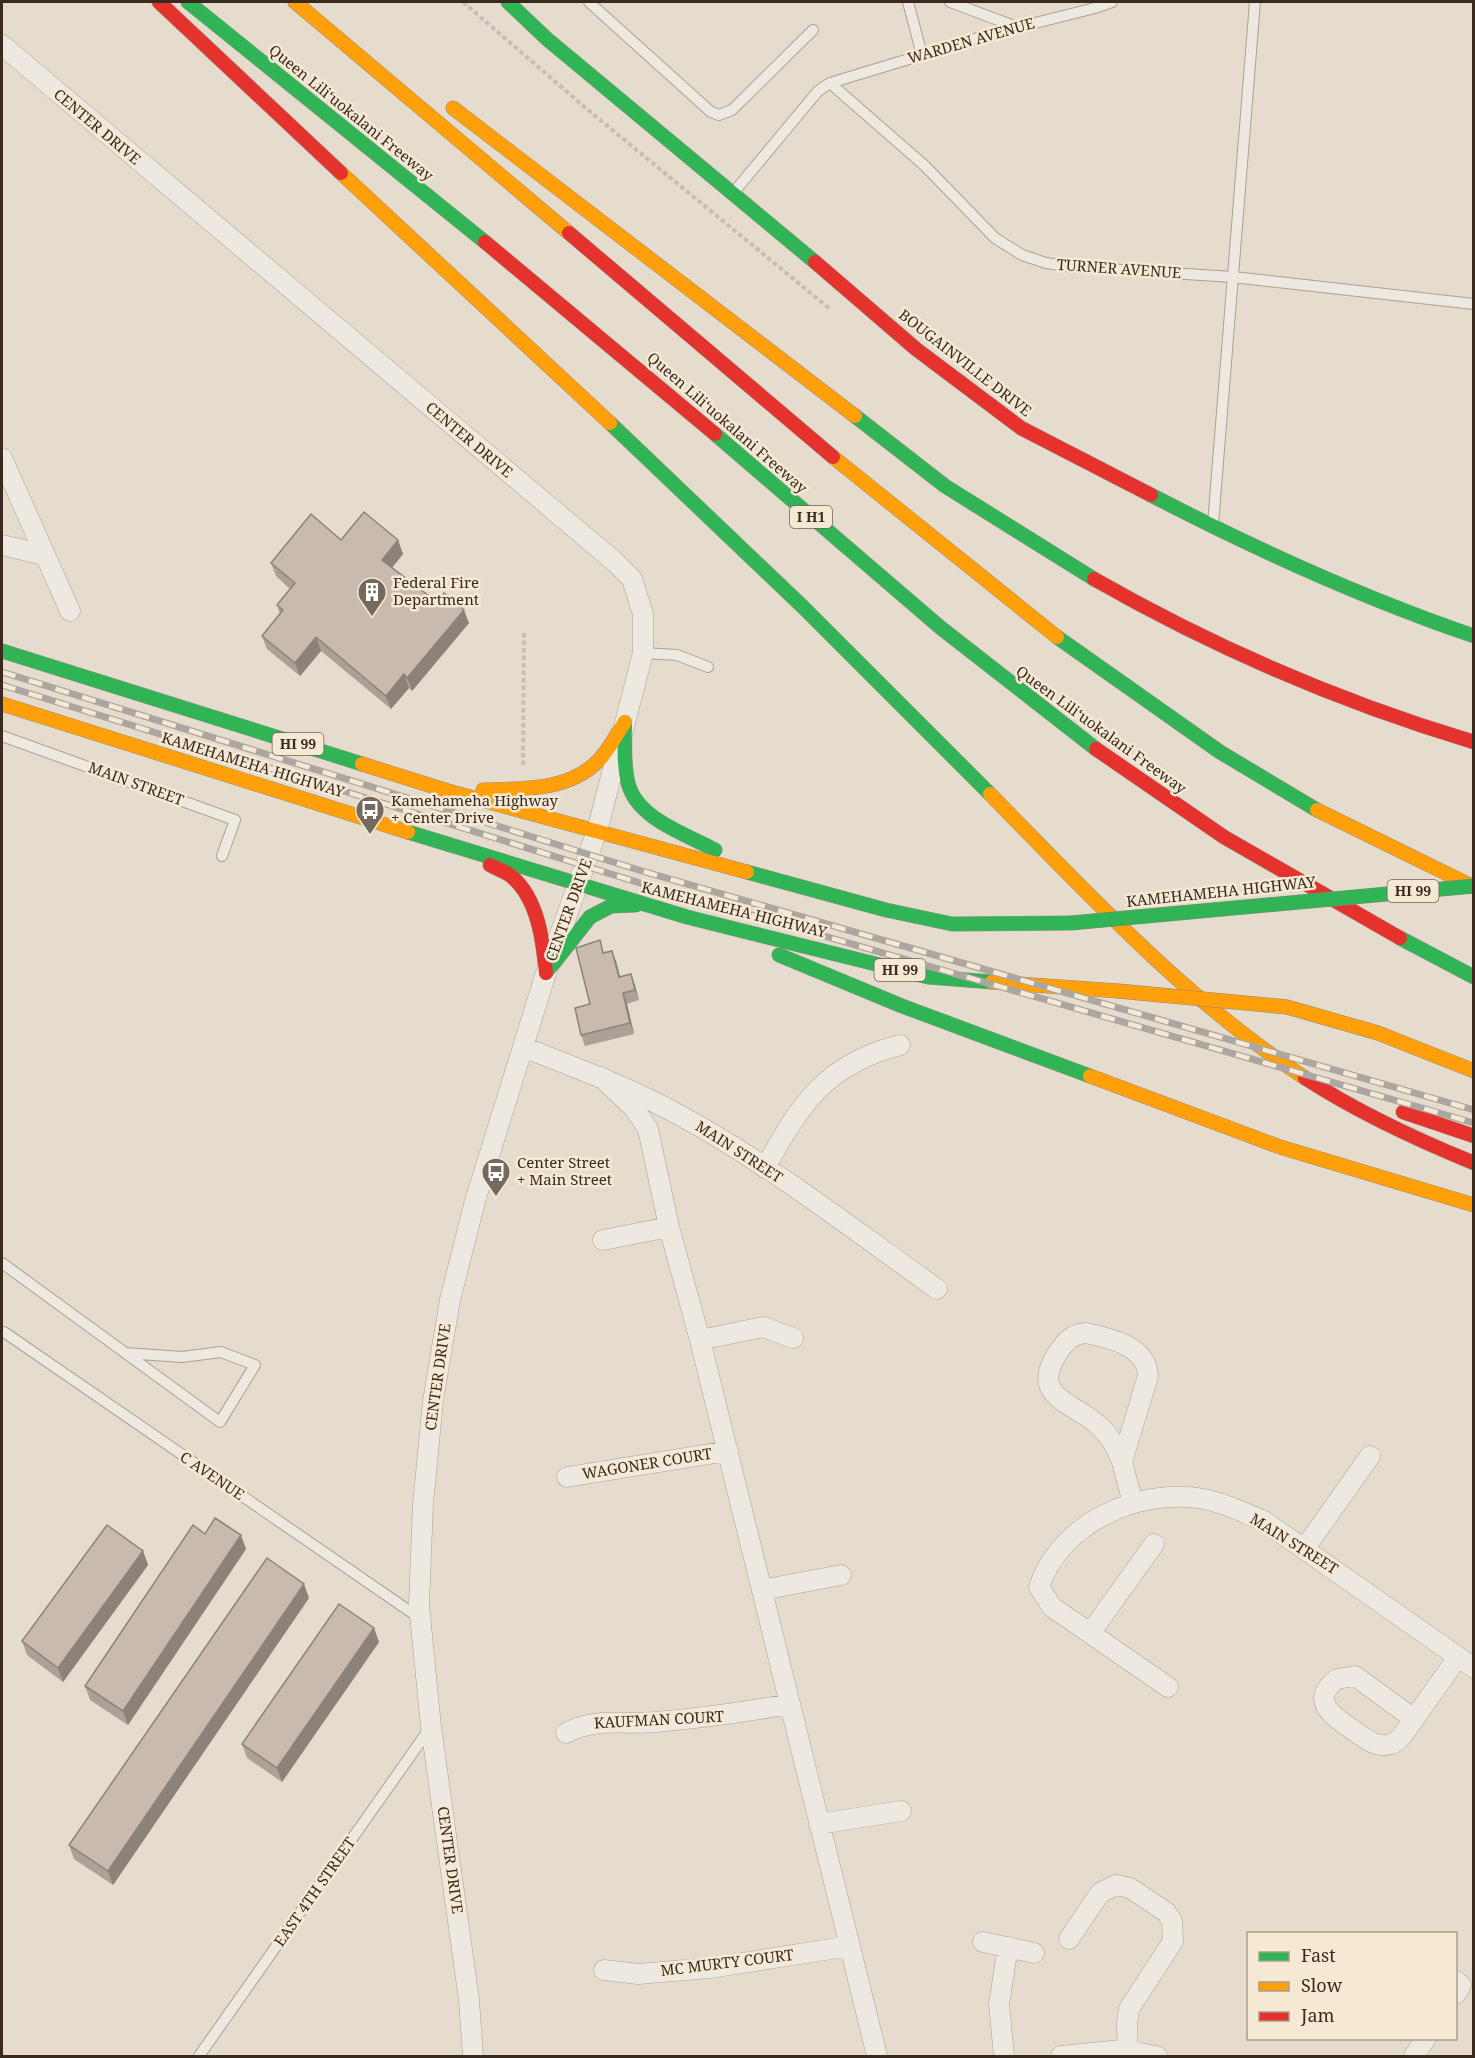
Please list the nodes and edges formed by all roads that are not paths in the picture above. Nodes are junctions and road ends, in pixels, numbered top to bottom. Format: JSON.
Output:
{"nodes":[{"id":1,"x":159,"y":2,"type":"edge"},
{"id":2,"x":188,"y":2,"type":"edge"},
{"id":3,"x":295,"y":2,"type":"edge"},
{"id":4,"x":313,"y":2,"type":"edge"},
{"id":5,"x":508,"y":2,"type":"edge"},
{"id":6,"x":589,"y":2,"type":"edge"},
{"id":7,"x":908,"y":2,"type":"edge"},
{"id":8,"x":950,"y":2,"type":"edge"},
{"id":9,"x":1112,"y":2,"type":"edge"},
{"id":10,"x":1255,"y":2,"type":"edge"},
{"id":11,"x":1017,"y":27,"type":"junction"},
{"id":12,"x":350,"y":30,"type":"dead end"},
{"id":13,"x":813,"y":30,"type":"dead end"},
{"id":14,"x":2,"y":45,"type":"edge"},
{"id":15,"x":922,"y":55,"type":"junction"},
{"id":16,"x":830,"y":83,"type":"junction"},
{"id":17,"x":443,"y":101,"type":"dead end"},
{"id":18,"x":731,"y":194,"type":"junction"},
{"id":19,"x":1233,"y":277,"type":"junction"},
{"id":20,"x":1473,"y":304,"type":"edge"},
{"id":21,"x":2,"y":458,"type":"edge"},
{"id":22,"x":1212,"y":527,"type":"junction"},
{"id":23,"x":2,"y":546,"type":"edge"},
{"id":24,"x":44,"y":555,"type":"junction"},
{"id":25,"x":70,"y":611,"type":"dead end"},
{"id":26,"x":1191,"y":630,"type":"junction"},
{"id":27,"x":1473,"y":636,"type":"edge"},
{"id":28,"x":2,"y":651,"type":"edge"},
{"id":29,"x":643,"y":653,"type":"junction"},
{"id":30,"x":708,"y":667,"type":"dead end"},
{"id":31,"x":2,"y":704,"type":"edge"},
{"id":32,"x":625,"y":722,"type":"junction"},
{"id":33,"x":1473,"y":731,"type":"edge"},
{"id":34,"x":2,"y":736,"type":"edge"},
{"id":35,"x":1473,"y":742,"type":"edge"},
{"id":36,"x":448,"y":791,"type":"junction"},
{"id":37,"x":597,"y":831,"type":"junction"},
{"id":38,"x":441,"y":841,"type":"junction"},
{"id":39,"x":222,"y":856,"type":"dead end"},
{"id":40,"x":1462,"y":866,"type":"dead end"},
{"id":41,"x":755,"y":873,"type":"junction"},
{"id":42,"x":578,"y":886,"type":"junction"},
{"id":43,"x":1473,"y":887,"type":"edge"},
{"id":44,"x":1353,"y":896,"type":"junction"},
{"id":45,"x":643,"y":905,"type":"junction"},
{"id":46,"x":687,"y":917,"type":"junction"},
{"id":47,"x":546,"y":973,"type":"junction"},
{"id":48,"x":1473,"y":977,"type":"edge"},
{"id":49,"x":1228,"y":1024,"type":"junction"},
{"id":50,"x":900,"y":1045,"type":"dead end"},
{"id":51,"x":523,"y":1047,"type":"junction"},
{"id":52,"x":1309,"y":1064,"type":"dead end"},
{"id":53,"x":1473,"y":1071,"type":"edge"},
{"id":54,"x":601,"y":1077,"type":"junction"},
{"id":55,"x":1374,"y":1101,"type":"dead end"},
{"id":56,"x":1473,"y":1136,"type":"edge"},
{"id":57,"x":1473,"y":1163,"type":"edge"},
{"id":58,"x":765,"y":1168,"type":"junction"},
{"id":59,"x":1473,"y":1205,"type":"edge"},
{"id":60,"x":669,"y":1227,"type":"junction"},
{"id":61,"x":603,"y":1240,"type":"dead end"},
{"id":62,"x":2,"y":1263,"type":"edge"},
{"id":63,"x":937,"y":1289,"type":"dead end"},
{"id":64,"x":4,"y":1332,"type":"dead end"},
{"id":65,"x":793,"y":1338,"type":"dead end"},
{"id":66,"x":700,"y":1340,"type":"junction"},
{"id":67,"x":125,"y":1353,"type":"junction"},
{"id":68,"x":728,"y":1451,"type":"junction"},
{"id":69,"x":1370,"y":1456,"type":"dead end"},
{"id":70,"x":1122,"y":1462,"type":"junction"},
{"id":71,"x":567,"y":1477,"type":"dead end"},
{"id":72,"x":1133,"y":1503,"type":"junction"},
{"id":73,"x":1154,"y":1544,"type":"dead end"},
{"id":74,"x":1305,"y":1548,"type":"junction"},
{"id":75,"x":841,"y":1575,"type":"dead end"},
{"id":76,"x":762,"y":1590,"type":"junction"},
{"id":77,"x":420,"y":1619,"type":"junction"},
{"id":78,"x":1091,"y":1632,"type":"junction"},
{"id":79,"x":1466,"y":1662,"type":"edge"},
{"id":80,"x":1168,"y":1687,"type":"dead end"},
{"id":81,"x":790,"y":1704,"type":"junction"},
{"id":82,"x":1414,"y":1719,"type":"dead end"},
{"id":83,"x":431,"y":1727,"type":"junction"},
{"id":84,"x":566,"y":1734,"type":"dead end"},
{"id":85,"x":901,"y":1811,"type":"dead end"},
{"id":86,"x":819,"y":1824,"type":"junction"},
{"id":87,"x":1069,"y":1939,"type":"dead end"},
{"id":88,"x":983,"y":1942,"type":"dead end"},
{"id":89,"x":849,"y":1946,"type":"junction"},
{"id":90,"x":1008,"y":1947,"type":"junction"},
{"id":91,"x":1034,"y":1953,"type":"dead end"},
{"id":92,"x":604,"y":1971,"type":"dead end"},
{"id":93,"x":1425,"y":2040,"type":"edge"},
{"id":94,"x":1128,"y":2051,"type":"junction"},
{"id":95,"x":199,"y":2056,"type":"edge"},
{"id":96,"x":473,"y":2056,"type":"edge"},
{"id":97,"x":877,"y":2056,"type":"edge"},
{"id":98,"x":1004,"y":2056,"type":"edge"},
{"id":99,"x":1061,"y":2056,"type":"edge"},
{"id":100,"x":1156,"y":2056,"type":"edge"},
{"id":101,"x":1414,"y":2056,"type":"edge"}],
"edges":[{"from":1,"to":49,"type":"main road"},
{"from":2,"to":48,"type":"main road","name":"Queen Liliʻuokalani Freeway","number":"I H1"},
{"from":3,"to":43,"type":"main road"},
{"from":4,"to":12,"type":"main road"},
{"from":5,"to":18,"type":"main road","name":"BOUGAINVILLE DRIVE"},
{"from":6,"to":13,"type":"lane"},
{"from":7,"to":15,"type":"lane"},
{"from":8,"to":11,"type":"lane"},
{"from":9,"to":11,"type":"lane","name":"WARDEN AVENUE"},
{"from":10,"to":19,"type":"lane"},
{"from":11,"to":15,"type":"lane","name":"WARDEN AVENUE"},
{"from":14,"to":29,"type":"street","name":"CENTER DRIVE"},
{"from":15,"to":16,"type":"lane","name":"WARDEN AVENUE"},
{"from":16,"to":18,"type":"lane"},
{"from":16,"to":19,"type":"lane","name":"TURNER AVENUE"},
{"from":17,"to":26,"type":"main road"},
{"from":18,"to":22,"type":"main road","name":"BOUGAINVILLE DRIVE"},
{"from":19,"to":20,"type":"lane","name":"TURNER AVENUE"},
{"from":19,"to":22,"type":"lane"},
{"from":21,"to":24,"type":"street"},
{"from":22,"to":27,"type":"main road","name":"BOUGAINVILLE DRIVE"},
{"from":23,"to":24,"type":"street"},
{"from":24,"to":25,"type":"street"},
{"from":26,"to":33,"type":"main road"},
{"from":26,"to":35,"type":"main road"},
{"from":28,"to":36,"type":"main road","name":"KAMEHAMEHA HIGHWAY","number":"HI 99"},
{"from":29,"to":30,"type":"lane"},
{"from":29,"to":32,"type":"street","name":"CENTER DRIVE"},
{"from":31,"to":38,"type":"main road","name":"KAMEHAMEHA HIGHWAY","number":"HI 99"},
{"from":32,"to":36,"type":"main road"},
{"from":32,"to":37,"type":"street","name":"CENTER DRIVE"},
{"from":32,"to":41,"type":"main road"},
{"from":34,"to":39,"type":"lane","name":"MAIN STREET"},
{"from":36,"to":37,"type":"main road","name":"KAMEHAMEHA HIGHWAY","number":"HI 99"},
{"from":37,"to":41,"type":"main road","name":"KAMEHAMEHA HIGHWAY","number":"HI 99"},
{"from":37,"to":42,"type":"street","name":"CENTER DRIVE"},
{"from":38,"to":42,"type":"main road","name":"KAMEHAMEHA HIGHWAY","number":"HI 99"},
{"from":38,"to":47,"type":"main road"},
{"from":40,"to":44,"type":"main road","bridge":true},
{"from":41,"to":44,"type":"main road","name":"KAMEHAMEHA HIGHWAY","number":"HI 99","bridge":true},
{"from":42,"to":45,"type":"main road","name":"KAMEHAMEHA HIGHWAY","number":"HI 99"},
{"from":42,"to":47,"type":"street","name":"CENTER DRIVE"},
{"from":43,"to":44,"type":"main road","name":"KAMEHAMEHA HIGHWAY","number":"HI 99","bridge":true},
{"from":45,"to":46,"type":"main road","name":"KAMEHAMEHA HIGHWAY","number":"HI 99"},
{"from":45,"to":47,"type":"main road"},
{"from":46,"to":53,"type":"main road","name":"KAMEHAMEHA HIGHWAY","number":"HI 99","bridge":true},
{"from":46,"to":59,"type":"main road"},
{"from":47,"to":51,"type":"street","name":"CENTER DRIVE"},
{"from":49,"to":52,"type":"main road"},
{"from":49,"to":57,"type":"main road"},
{"from":50,"to":58,"type":"street"},
{"from":51,"to":54,"type":"street","name":"MAIN STREET"},
{"from":51,"to":77,"type":"street","name":"CENTER DRIVE"},
{"from":54,"to":58,"type":"street","name":"MAIN STREET"},
{"from":54,"to":60,"type":"street"},
{"from":55,"to":56,"type":"main road"},
{"from":58,"to":63,"type":"street","name":"MAIN STREET"},
{"from":60,"to":61,"type":"street"},
{"from":60,"to":66,"type":"street"},
{"from":62,"to":67,"type":"lane"},
{"from":64,"to":77,"type":"lane","name":"C AVENUE"},
{"from":65,"to":66,"type":"street"},
{"from":66,"to":68,"type":"street"},
{"from":67,"to":67,"type":"lane"},
{"from":68,"to":71,"type":"street","name":"WAGONER COURT"},
{"from":68,"to":76,"type":"street"},
{"from":69,"to":74,"type":"street"},
{"from":70,"to":70,"type":"street"},
{"from":70,"to":72,"type":"street"},
{"from":72,"to":74,"type":"street","name":"MAIN STREET"},
{"from":72,"to":78,"type":"street","name":"MAIN STREET"},
{"from":73,"to":78,"type":"street"},
{"from":74,"to":79,"type":"street","name":"MAIN STREET"},
{"from":75,"to":76,"type":"street"},
{"from":76,"to":81,"type":"street"},
{"from":77,"to":83,"type":"street","name":"CENTER DRIVE"},
{"from":78,"to":80,"type":"street","name":"MAIN STREET"},
{"from":79,"to":82,"type":"street"},
{"from":81,"to":84,"type":"street","name":"KAUFMAN COURT"},
{"from":81,"to":86,"type":"street"},
{"from":83,"to":95,"type":"lane","name":"EAST 4TH STREET"},
{"from":83,"to":96,"type":"street","name":"CENTER DRIVE"},
{"from":85,"to":86,"type":"street"},
{"from":86,"to":89,"type":"street"},
{"from":87,"to":94,"type":"street"},
{"from":88,"to":90,"type":"street"},
{"from":89,"to":92,"type":"street","name":"MC MURTY COURT"},
{"from":89,"to":97,"type":"street"},
{"from":90,"to":91,"type":"street"},
{"from":90,"to":98,"type":"street"},
{"from":93,"to":101,"type":"street"},
{"from":94,"to":99,"type":"street"},
{"from":94,"to":100,"type":"street"}]}
